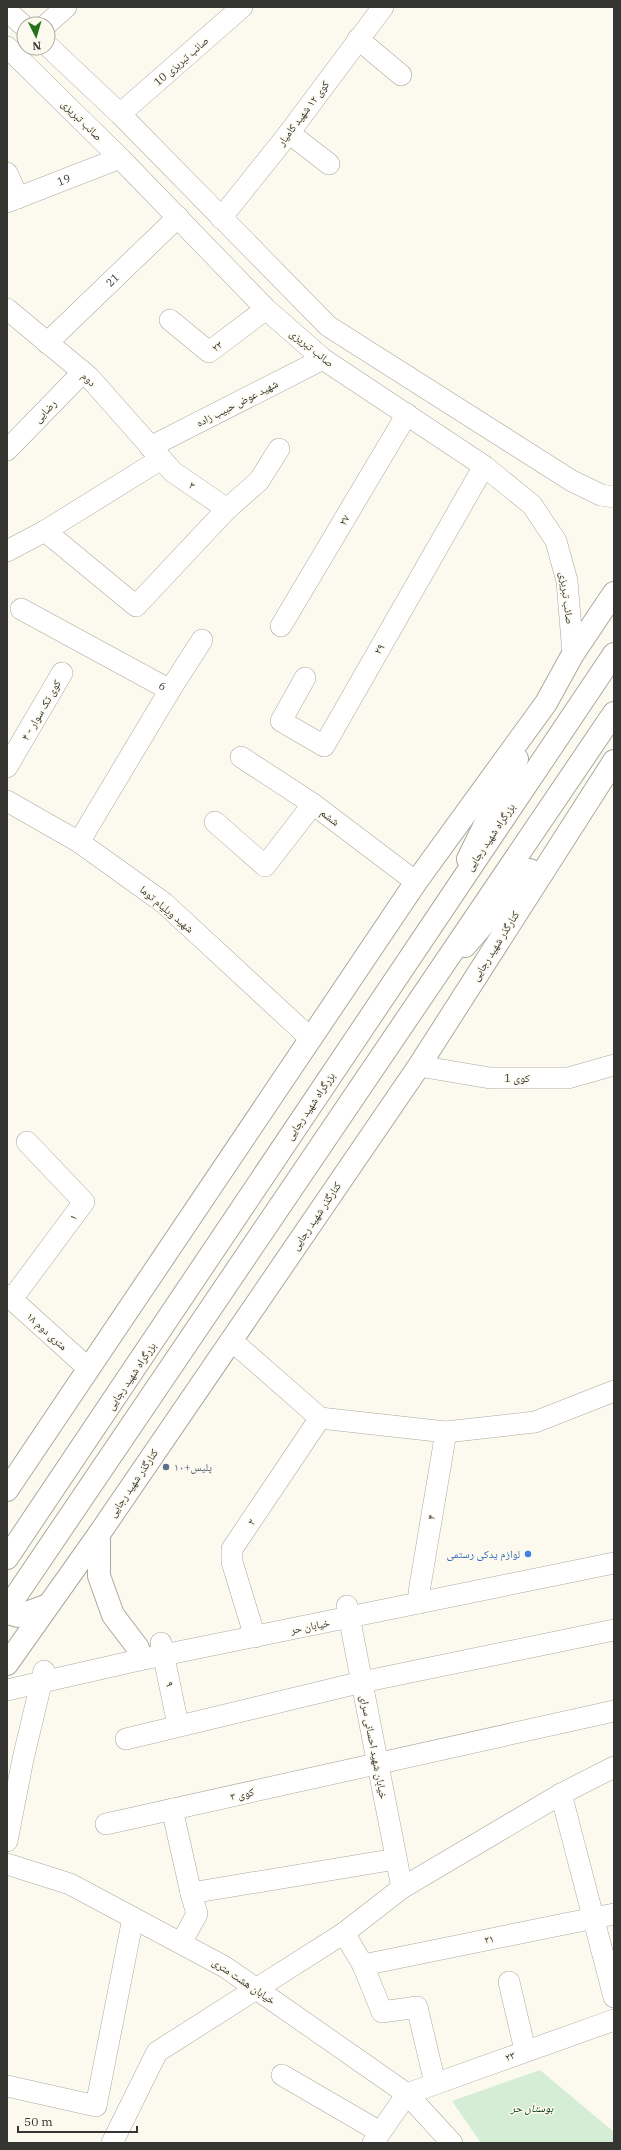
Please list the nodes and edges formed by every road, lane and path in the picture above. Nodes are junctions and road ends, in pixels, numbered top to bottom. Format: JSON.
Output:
{"nodes":[{"id":1,"x":66,"y":7,"type":"edge"},
{"id":2,"x":242,"y":7,"type":"edge"},
{"id":3,"x":384,"y":7,"type":"edge"},
{"id":4,"x":7,"y":11,"type":"edge"},
{"id":5,"x":56,"y":16,"type":"edge"},
{"id":6,"x":16,"y":19,"type":"edge"},
{"id":7,"x":358,"y":39,"type":"junction"},
{"id":8,"x":7,"y":47,"type":"edge"},
{"id":9,"x":31,"y":56,"type":"edge"},
{"id":10,"x":56,"y":56,"type":"edge"},
{"id":11,"x":31,"y":68,"type":"junction"},
{"id":12,"x":401,"y":75,"type":"dead end"},
{"id":13,"x":120,"y":114,"type":"junction"},
{"id":14,"x":289,"y":133,"type":"junction"},
{"id":15,"x":120,"y":158,"type":"junction"},
{"id":16,"x":330,"y":164,"type":"dead end"},
{"id":17,"x":7,"y":173,"type":"edge"},
{"id":18,"x":12,"y":200,"type":"edge"},
{"id":19,"x":178,"y":217,"type":"junction"},
{"id":20,"x":221,"y":218,"type":"junction"},
{"id":21,"x":266,"y":309,"type":"junction"},
{"id":22,"x":7,"y":310,"type":"edge"},
{"id":23,"x":170,"y":320,"type":"dead end"},
{"id":24,"x":47,"y":343,"type":"junction"},
{"id":25,"x":323,"y":359,"type":"junction"},
{"id":26,"x":83,"y":372,"type":"junction"},
{"id":27,"x":407,"y":414,"type":"junction"},
{"id":28,"x":279,"y":449,"type":"dead end"},
{"id":29,"x":7,"y":450,"type":"edge"},
{"id":30,"x":155,"y":453,"type":"junction"},
{"id":31,"x":484,"y":466,"type":"junction"},
{"id":32,"x":614,"y":497,"type":"edge"},
{"id":33,"x":227,"y":509,"type":"junction"},
{"id":34,"x":45,"y":531,"type":"junction"},
{"id":35,"x":7,"y":551,"type":"edge"},
{"id":36,"x":614,"y":593,"type":"edge"},
{"id":37,"x":21,"y":609,"type":"dead end"},
{"id":38,"x":281,"y":626,"type":"dead end"},
{"id":39,"x":202,"y":640,"type":"dead end"},
{"id":40,"x":573,"y":654,"type":"junction"},
{"id":41,"x":614,"y":654,"type":"edge"},
{"id":42,"x":62,"y":674,"type":"dead end"},
{"id":43,"x":305,"y":678,"type":"dead end"},
{"id":44,"x":170,"y":690,"type":"junction"},
{"id":45,"x":546,"y":702,"type":"junction"},
{"id":46,"x":614,"y":713,"type":"edge"},
{"id":47,"x":241,"y":757,"type":"dead end"},
{"id":48,"x":614,"y":761,"type":"edge"},
{"id":49,"x":7,"y":767,"type":"edge"},
{"id":50,"x":7,"y":801,"type":"edge"},
{"id":51,"x":313,"y":804,"type":"junction"},
{"id":52,"x":581,"y":811,"type":"junction"},
{"id":53,"x":215,"y":822,"type":"dead end"},
{"id":54,"x":79,"y":842,"type":"junction"},
{"id":55,"x":416,"y":882,"type":"junction"},
{"id":56,"x":448,"y":899,"type":"junction"},
{"id":57,"x":418,"y":1001,"type":"junction"},
{"id":58,"x":310,"y":1038,"type":"junction"},
{"id":59,"x":614,"y":1065,"type":"edge"},
{"id":60,"x":419,"y":1066,"type":"junction"},
{"id":61,"x":27,"y":1142,"type":"dead end"},
{"id":62,"x":9,"y":1297,"type":"edge"},
{"id":63,"x":231,"y":1340,"type":"junction"},
{"id":64,"x":88,"y":1368,"type":"junction"},
{"id":65,"x":614,"y":1391,"type":"edge"},
{"id":66,"x":320,"y":1418,"type":"junction"},
{"id":67,"x":446,"y":1432,"type":"junction"},
{"id":68,"x":7,"y":1490,"type":"edge"},
{"id":69,"x":99,"y":1534,"type":"junction"},
{"id":70,"x":614,"y":1551,"type":"edge"},
{"id":71,"x":7,"y":1558,"type":"edge"},
{"id":72,"x":614,"y":1563,"type":"edge"},
{"id":73,"x":420,"y":1598,"type":"junction"},
{"id":74,"x":48,"y":1606,"type":"junction"},
{"id":75,"x":7,"y":1609,"type":"edge"},
{"id":76,"x":348,"y":1612,"type":"junction"},
{"id":77,"x":7,"y":1613,"type":"edge"},
{"id":78,"x":614,"y":1630,"type":"edge"},
{"id":79,"x":253,"y":1631,"type":"junction"},
{"id":80,"x":138,"y":1648,"type":"junction"},
{"id":81,"x":162,"y":1649,"type":"junction"},
{"id":82,"x":7,"y":1664,"type":"edge"},
{"id":83,"x":7,"y":1675,"type":"edge"},
{"id":84,"x":43,"y":1675,"type":"junction"},
{"id":85,"x":362,"y":1682,"type":"junction"},
{"id":86,"x":7,"y":1690,"type":"edge"},
{"id":87,"x":614,"y":1711,"type":"edge"},
{"id":88,"x":178,"y":1725,"type":"junction"},
{"id":89,"x":126,"y":1739,"type":"dead end"},
{"id":90,"x":377,"y":1763,"type":"junction"},
{"id":91,"x":614,"y":1767,"type":"edge"},
{"id":92,"x":561,"y":1794,"type":"junction"},
{"id":93,"x":172,"y":1810,"type":"junction"},
{"id":94,"x":106,"y":1824,"type":"dead end"},
{"id":95,"x":7,"y":1840,"type":"edge"},
{"id":96,"x":396,"y":1859,"type":"junction"},
{"id":97,"x":7,"y":1864,"type":"edge"},
{"id":98,"x":402,"y":1888,"type":"junction"},
{"id":99,"x":191,"y":1893,"type":"junction"},
{"id":100,"x":614,"y":1914,"type":"edge"},
{"id":101,"x":133,"y":1918,"type":"junction"},
{"id":102,"x":594,"y":1918,"type":"junction"},
{"id":103,"x":344,"y":1933,"type":"junction"},
{"id":104,"x":181,"y":1943,"type":"junction"},
{"id":105,"x":363,"y":1965,"type":"junction"},
{"id":106,"x":509,"y":1982,"type":"dead end"},
{"id":107,"x":254,"y":1988,"type":"junction"},
{"id":108,"x":614,"y":1997,"type":"edge"},
{"id":109,"x":614,"y":2020,"type":"edge"},
{"id":110,"x":525,"y":2050,"type":"junction"},
{"id":111,"x":282,"y":2075,"type":"dead end"},
{"id":112,"x":435,"y":2083,"type":"junction"},
{"id":113,"x":7,"y":2086,"type":"edge"},
{"id":114,"x":407,"y":2094,"type":"junction"},
{"id":115,"x":376,"y":2138,"type":"edge"},
{"id":116,"x":112,"y":2143,"type":"edge"},
{"id":117,"x":452,"y":2143,"type":"edge"}],
"edges":[{"from":1,"to":5,"type":"street"},
{"from":2,"to":13,"type":"street","name":"صائب تبریزی 10"},
{"from":3,"to":7,"type":"street","name":"کوی ۱۲ شهید کامیار"},
{"from":4,"to":6,"type":"street"},
{"from":7,"to":12,"type":"street"},
{"from":7,"to":14,"type":"street","name":"کوی ۱۲ شهید کامیار"},
{"from":8,"to":11,"type":"street","name":"صائب تبریزی"},
{"from":9,"to":11,"type":"street"},
{"from":10,"to":13,"type":"street"},
{"from":11,"to":15,"type":"street","name":"صائب تبریزی"},
{"from":13,"to":20,"type":"street"},
{"from":14,"to":16,"type":"street"},
{"from":14,"to":20,"type":"street","name":"کوی ۱۲ شهید کامیار"},
{"from":15,"to":18,"type":"street","name":"19"},
{"from":15,"to":19,"type":"street","name":"صائب تبریزی"},
{"from":17,"to":18,"type":"street"},
{"from":19,"to":21,"type":"street","name":"صائب تبریزی"},
{"from":19,"to":24,"type":"street","name":"21"},
{"from":20,"to":32,"type":"street"},
{"from":21,"to":23,"type":"street","name":"۲۳"},
{"from":21,"to":25,"type":"street","name":"صائب تبریزی"},
{"from":22,"to":24,"type":"street","name":"دوم"},
{"from":24,"to":26,"type":"street","name":"دوم"},
{"from":25,"to":27,"type":"street","name":"صائب تبریزی"},
{"from":25,"to":30,"type":"street","name":"شهید عوض حبیب زاده"},
{"from":26,"to":29,"type":"street","name":"رضایی"},
{"from":26,"to":30,"type":"street","name":"دوم"},
{"from":27,"to":31,"type":"street","name":"صائب تبریزی"},
{"from":27,"to":38,"type":"street","name":"۲۷"},
{"from":28,"to":33,"type":"street"},
{"from":30,"to":33,"type":"street","name":"۲"},
{"from":30,"to":34,"type":"street","name":"شهید عوض حبیب زاده"},
{"from":31,"to":40,"type":"street","name":"صائب تبریزی"},
{"from":31,"to":43,"type":"street","name":"۲۹"},
{"from":33,"to":34,"type":"street"},
{"from":34,"to":35,"type":"street","name":"شهید عوض حبیب زاده"},
{"from":36,"to":40,"type":"main road"},
{"from":37,"to":44,"type":"street","name":"6"},
{"from":39,"to":44,"type":"street"},
{"from":40,"to":45,"type":"main road"},
{"from":41,"to":56,"type":"main road","name":"بزرگراه شهید رجایی"},
{"from":42,"to":49,"type":"street","name":"۴ - کوی تک سوار"},
{"from":44,"to":54,"type":"street","name":"6"},
{"from":45,"to":55,"type":"main road"},
{"from":45,"to":56,"type":"main road"},
{"from":46,"to":57,"type":"main road"},
{"from":47,"to":51,"type":"street","name":"ششم"},
{"from":48,"to":52,"type":"main road","name":"کنارگذر شهید رجایی"},
{"from":50,"to":54,"type":"street","name":"شهید ویلیام توما"},
{"from":51,"to":53,"type":"street"},
{"from":51,"to":55,"type":"street","name":"ششم"},
{"from":52,"to":57,"type":"main road"},
{"from":52,"to":60,"type":"main road","name":"کنارگذر شهید رجایی"},
{"from":54,"to":58,"type":"street","name":"شهید ویلیام توما"},
{"from":55,"to":58,"type":"main road"},
{"from":56,"to":71,"type":"main road","name":"بزرگراه شهید رجایی"},
{"from":57,"to":75,"type":"main road"},
{"from":58,"to":64,"type":"main road"},
{"from":59,"to":60,"type":"street","name":"کوی 1"},
{"from":60,"to":63,"type":"main road","name":"کنارگذر شهید رجایی"},
{"from":61,"to":62,"type":"street","name":"۱"},
{"from":62,"to":64,"type":"street","name":"۱۸ متری دوم"},
{"from":63,"to":66,"type":"street"},
{"from":63,"to":69,"type":"main road","name":"کنارگذر شهید رجایی"},
{"from":64,"to":68,"type":"main road"},
{"from":65,"to":67,"type":"street"},
{"from":66,"to":67,"type":"street"},
{"from":66,"to":79,"type":"street","name":"۲"},
{"from":67,"to":73,"type":"street","name":"۴"},
{"from":69,"to":74,"type":"main road","name":"کنارگذر شهید رجایی"},
{"from":69,"to":80,"type":"main road"},
{"from":70,"to":73,"type":"street","name":"خیابان حر"},
{"from":72,"to":73,"type":"street","name":"خیابان حر"},
{"from":73,"to":76,"type":"street","name":"خیابان حر"},
{"from":74,"to":77,"type":"main road"},
{"from":74,"to":82,"type":"main road","name":"کنارگذر شهید رجایی"},
{"from":76,"to":79,"type":"street","name":"خیابان حر"},
{"from":76,"to":85,"type":"street","name":"خیابان شهید احسانی سرای"},
{"from":78,"to":85,"type":"street"},
{"from":79,"to":81,"type":"street","name":"خیابان حر"},
{"from":80,"to":81,"type":"street","name":"خیابان حر"},
{"from":80,"to":84,"type":"street","name":"خیابان حر"},
{"from":81,"to":84,"type":"street","name":"خیابان حر"},
{"from":81,"to":88,"type":"street","name":"۹"},
{"from":83,"to":84,"type":"street","name":"خیابان حر"},
{"from":84,"to":86,"type":"street","name":"خیابان حر"},
{"from":84,"to":95,"type":"street"},
{"from":85,"to":88,"type":"street"},
{"from":85,"to":90,"type":"street","name":"خیابان شهید احسانی سرای"},
{"from":87,"to":90,"type":"street","name":"کوی ۳"},
{"from":88,"to":89,"type":"street"},
{"from":90,"to":93,"type":"street","name":"کوی ۳"},
{"from":90,"to":96,"type":"street","name":"خیابان شهید احسانی سرای"},
{"from":91,"to":92,"type":"street"},
{"from":92,"to":98,"type":"street"},
{"from":92,"to":102,"type":"street"},
{"from":93,"to":94,"type":"street","name":"کوی ۳"},
{"from":93,"to":99,"type":"street"},
{"from":96,"to":98,"type":"street","name":"خیابان شهید احسانی سرای"},
{"from":96,"to":99,"type":"street"},
{"from":97,"to":101,"type":"street","name":"خیابان هشت متری"},
{"from":98,"to":103,"type":"street"},
{"from":99,"to":104,"type":"street"},
{"from":100,"to":102,"type":"street","name":"۲۱"},
{"from":101,"to":104,"type":"street","name":"خیابان هشت متری"},
{"from":101,"to":113,"type":"street"},
{"from":102,"to":105,"type":"street","name":"۲۱"},
{"from":102,"to":108,"type":"street"},
{"from":103,"to":105,"type":"street"},
{"from":103,"to":107,"type":"street"},
{"from":104,"to":107,"type":"street","name":"خیابان هشت متری"},
{"from":105,"to":112,"type":"street"},
{"from":106,"to":110,"type":"street"},
{"from":107,"to":114,"type":"street","name":"خیابان هشت متری"},
{"from":107,"to":116,"type":"street"},
{"from":109,"to":110,"type":"street","name":"۲۳"},
{"from":110,"to":112,"type":"street","name":"۲۳"},
{"from":111,"to":115,"type":"street"},
{"from":112,"to":114,"type":"street","name":"۲۳"},
{"from":114,"to":115,"type":"street"},
{"from":114,"to":117,"type":"street","name":"خیابان هشت متری"}]}
